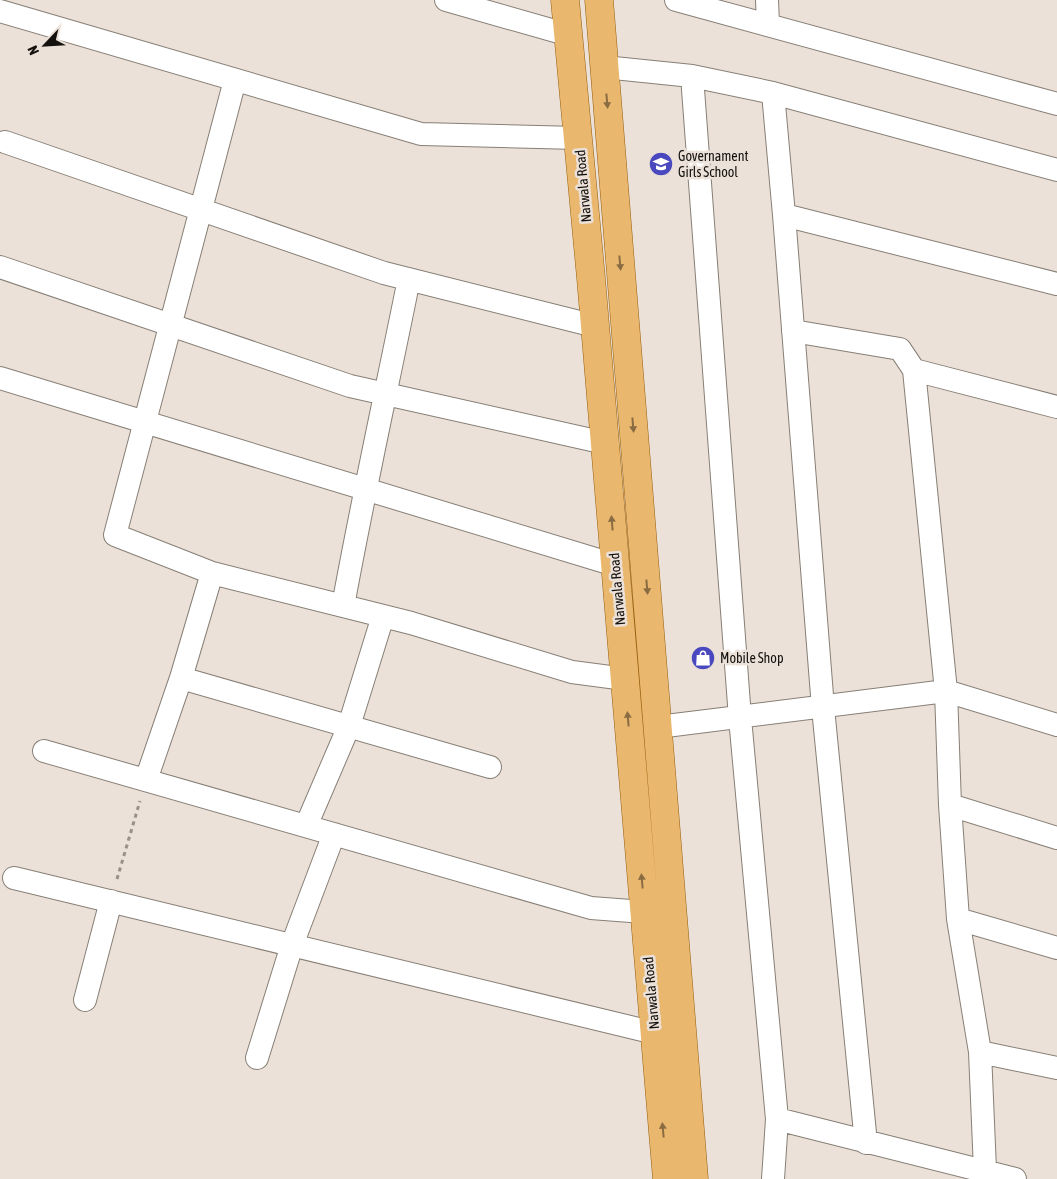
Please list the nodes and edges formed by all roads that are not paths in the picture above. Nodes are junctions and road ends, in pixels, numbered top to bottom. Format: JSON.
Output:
{"nodes":[{"id":1,"x":446,"y":0,"type":"edge"},
{"id":2,"x":565,"y":0,"type":"edge"},
{"id":3,"x":599,"y":0,"type":"edge"},
{"id":4,"x":767,"y":0,"type":"edge"},
{"id":5,"x":682,"y":1,"type":"edge"},
{"id":6,"x":0,"y":11,"type":"edge"},
{"id":7,"x":768,"y":24,"type":"junction"},
{"id":8,"x":569,"y":35,"type":"junction"},
{"id":9,"x":604,"y":67,"type":"junction"},
{"id":10,"x":692,"y":76,"type":"junction"},
{"id":11,"x":234,"y":80,"type":"junction"},
{"id":12,"x":773,"y":93,"type":"junction"},
{"id":13,"x":1057,"y":104,"type":"edge"},
{"id":14,"x":578,"y":138,"type":"junction"},
{"id":15,"x":5,"y":142,"type":"dead end"},
{"id":16,"x":1057,"y":170,"type":"edge"},
{"id":17,"x":200,"y":209,"type":"junction"},
{"id":18,"x":784,"y":215,"type":"junction"},
{"id":19,"x":0,"y":267,"type":"edge"},
{"id":20,"x":409,"y":279,"type":"junction"},
{"id":21,"x":1057,"y":284,"type":"edge"},
{"id":22,"x":170,"y":325,"type":"junction"},
{"id":23,"x":595,"y":326,"type":"junction"},
{"id":24,"x":794,"y":331,"type":"junction"},
{"id":25,"x":914,"y":370,"type":"junction"},
{"id":26,"x":0,"y":378,"type":"edge"},
{"id":27,"x":386,"y":394,"type":"junction"},
{"id":28,"x":1057,"y":406,"type":"edge"},
{"id":29,"x":144,"y":422,"type":"junction"},
{"id":30,"x":605,"y":443,"type":"junction"},
{"id":31,"x":364,"y":489,"type":"junction"},
{"id":32,"x":615,"y":565,"type":"junction"},
{"id":33,"x":212,"y":573,"type":"junction"},
{"id":34,"x":343,"y":606,"type":"junction"},
{"id":35,"x":383,"y":616,"type":"junction"},
{"id":36,"x":181,"y":678,"type":"junction"},
{"id":37,"x":625,"y":679,"type":"junction"},
{"id":38,"x":946,"y":691,"type":"junction"},
{"id":39,"x":822,"y":708,"type":"junction"},
{"id":40,"x":740,"y":718,"type":"junction"},
{"id":41,"x":1057,"y":725,"type":"edge"},
{"id":42,"x":349,"y":726,"type":"junction"},
{"id":43,"x":658,"y":727,"type":"junction"},
{"id":44,"x":44,"y":751,"type":"dead end"},
{"id":45,"x":490,"y":767,"type":"dead end"},
{"id":46,"x":146,"y":780,"type":"junction"},
{"id":47,"x":950,"y":805,"type":"junction"},
{"id":48,"x":306,"y":826,"type":"junction"},
{"id":49,"x":334,"y":834,"type":"junction"},
{"id":50,"x":1057,"y":838,"type":"edge"},
{"id":51,"x":14,"y":878,"type":"dead end"},
{"id":52,"x":111,"y":902,"type":"junction"},
{"id":53,"x":644,"y":912,"type":"junction"},
{"id":54,"x":958,"y":919,"type":"junction"},
{"id":55,"x":292,"y":945,"type":"junction"},
{"id":56,"x":1057,"y":948,"type":"edge"},
{"id":57,"x":84,"y":1000,"type":"dead end"},
{"id":58,"x":655,"y":1033,"type":"junction"},
{"id":59,"x":980,"y":1052,"type":"junction"},
{"id":60,"x":257,"y":1058,"type":"dead end"},
{"id":61,"x":1057,"y":1068,"type":"edge"},
{"id":62,"x":777,"y":1119,"type":"junction"},
{"id":63,"x":866,"y":1143,"type":"junction"},
{"id":64,"x":985,"y":1170,"type":"junction"},
{"id":65,"x":667,"y":1179,"type":"edge"},
{"id":66,"x":694,"y":1179,"type":"edge"},
{"id":67,"x":773,"y":1179,"type":"edge"},
{"id":68,"x":1015,"y":1179,"type":"edge"}],
"edges":[{"from":1,"to":8,"type":"street"},
{"from":2,"to":8,"type":"main road","name":"Narwala Road"},
{"from":3,"to":9,"type":"main road"},
{"from":4,"to":7,"type":"street"},
{"from":5,"to":7,"type":"street"},
{"from":6,"to":11,"type":"street"},
{"from":7,"to":13,"type":"street"},
{"from":8,"to":14,"type":"main road","name":"Narwala Road"},
{"from":9,"to":10,"type":"street"},
{"from":9,"to":43,"type":"main road","one_way":true},
{"from":10,"to":12,"type":"street"},
{"from":10,"to":40,"type":"street"},
{"from":11,"to":14,"type":"street"},
{"from":11,"to":17,"type":"street"},
{"from":12,"to":16,"type":"street"},
{"from":12,"to":18,"type":"street"},
{"from":14,"to":23,"type":"main road","name":"Narwala Road"},
{"from":15,"to":17,"type":"street"},
{"from":17,"to":20,"type":"street"},
{"from":17,"to":22,"type":"street"},
{"from":18,"to":21,"type":"street"},
{"from":18,"to":24,"type":"street"},
{"from":19,"to":22,"type":"street"},
{"from":20,"to":23,"type":"street"},
{"from":20,"to":27,"type":"street"},
{"from":22,"to":27,"type":"street"},
{"from":22,"to":29,"type":"street"},
{"from":23,"to":30,"type":"main road","name":"Narwala Road"},
{"from":24,"to":25,"type":"street"},
{"from":24,"to":39,"type":"street"},
{"from":25,"to":28,"type":"street"},
{"from":25,"to":38,"type":"street"},
{"from":26,"to":29,"type":"street"},
{"from":27,"to":30,"type":"street"},
{"from":27,"to":31,"type":"street"},
{"from":29,"to":31,"type":"street"},
{"from":29,"to":33,"type":"street"},
{"from":32,"to":30,"type":"main road","name":"Narwala Road","one_way":true},
{"from":31,"to":32,"type":"street"},
{"from":31,"to":34,"type":"street"},
{"from":32,"to":37,"type":"main road","name":"Narwala Road"},
{"from":33,"to":34,"type":"street"},
{"from":33,"to":36,"type":"street"},
{"from":34,"to":35,"type":"street"},
{"from":35,"to":37,"type":"street"},
{"from":35,"to":42,"type":"street"},
{"from":36,"to":42,"type":"street"},
{"from":36,"to":46,"type":"street"},
{"from":53,"to":37,"type":"main road","name":"Narwala Road","one_way":true},
{"from":38,"to":39,"type":"street"},
{"from":38,"to":41,"type":"street"},
{"from":38,"to":47,"type":"street"},
{"from":39,"to":40,"type":"street"},
{"from":39,"to":63,"type":"street"},
{"from":40,"to":43,"type":"street"},
{"from":40,"to":62,"type":"street"},
{"from":42,"to":45,"type":"street"},
{"from":42,"to":48,"type":"street"},
{"from":43,"to":66,"type":"main road"},
{"from":44,"to":46,"type":"street"},
{"from":46,"to":48,"type":"street"},
{"from":47,"to":50,"type":"street"},
{"from":47,"to":54,"type":"street"},
{"from":48,"to":49,"type":"street"},
{"from":49,"to":53,"type":"street"},
{"from":49,"to":55,"type":"street"},
{"from":51,"to":52,"type":"street"},
{"from":52,"to":55,"type":"street"},
{"from":52,"to":57,"type":"street"},
{"from":53,"to":58,"type":"main road","name":"Narwala Road"},
{"from":54,"to":56,"type":"street"},
{"from":54,"to":59,"type":"street"},
{"from":55,"to":58,"type":"street"},
{"from":55,"to":60,"type":"street"},
{"from":65,"to":58,"type":"main road","name":"Narwala Road","one_way":true},
{"from":59,"to":61,"type":"street"},
{"from":59,"to":64,"type":"street"},
{"from":62,"to":63,"type":"street"},
{"from":62,"to":67,"type":"street"},
{"from":63,"to":64,"type":"street"},
{"from":64,"to":68,"type":"street"}]}
